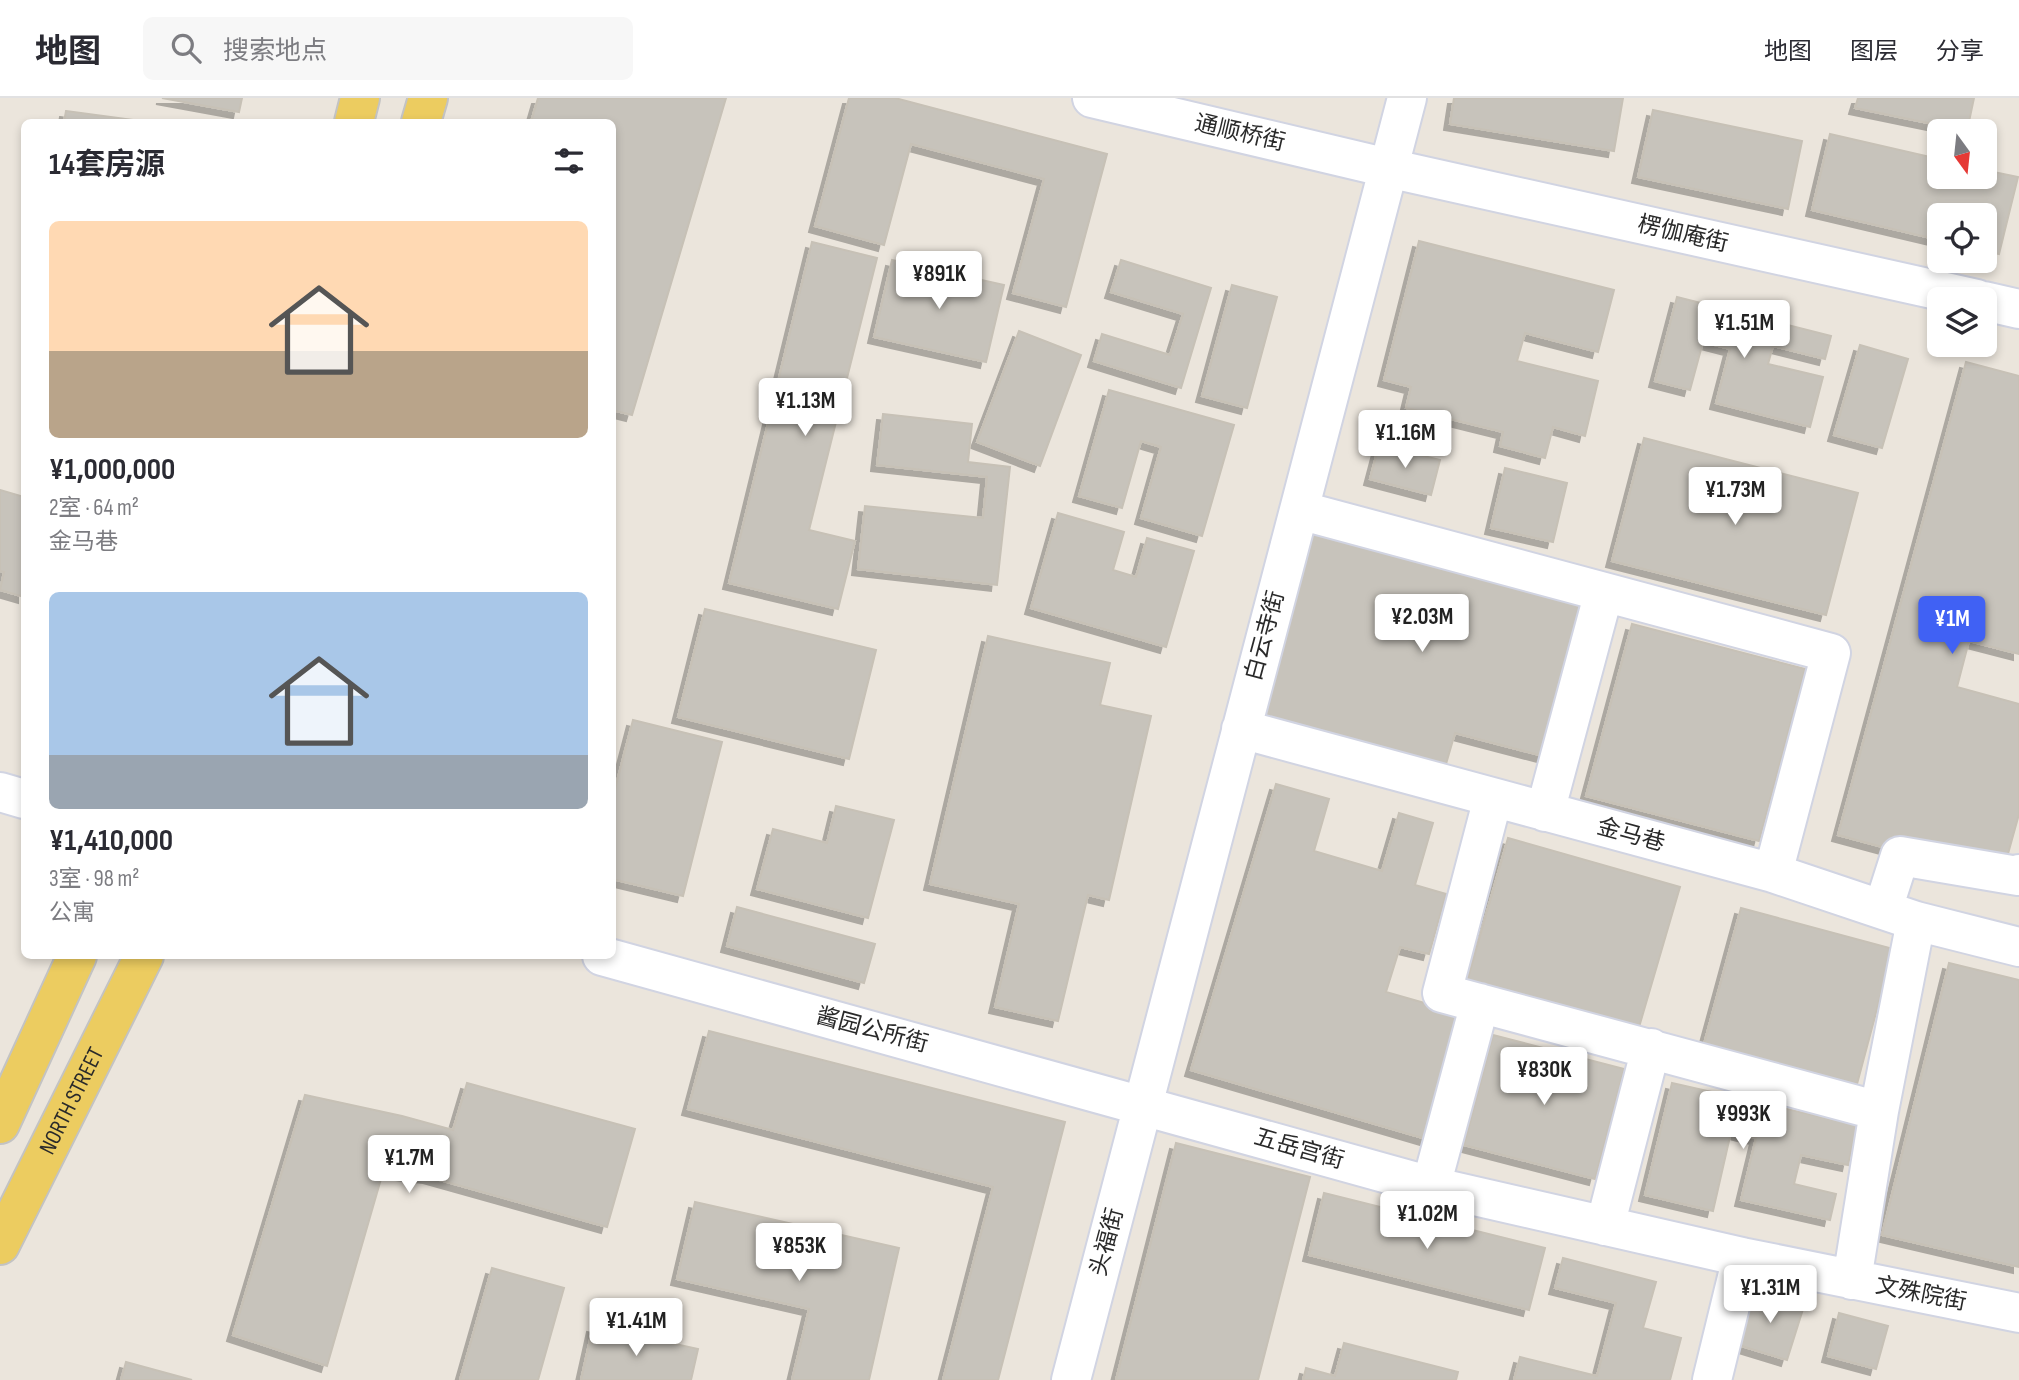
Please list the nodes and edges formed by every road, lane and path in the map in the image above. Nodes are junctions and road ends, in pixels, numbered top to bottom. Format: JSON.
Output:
{"nodes":[{"id":1,"x":360,"y":98,"type":"edge"},
{"id":2,"x":428,"y":98,"type":"edge"},
{"id":3,"x":1093,"y":98,"type":"edge"},
{"id":4,"x":1407,"y":98,"type":"edge"},
{"id":5,"x":355,"y":119,"type":"edge"},
{"id":6,"x":422,"y":119,"type":"edge"},
{"id":7,"x":1388,"y":168,"type":"junction"},
{"id":8,"x":1927,"y":288,"type":"edge"},
{"id":9,"x":1997,"y":304,"type":"edge"},
{"id":10,"x":2019,"y":309,"type":"edge"},
{"id":11,"x":1299,"y":510,"type":"junction"},
{"id":12,"x":1604,"y":592,"type":"junction"},
{"id":13,"x":1241,"y":729,"type":"junction"},
{"id":14,"x":0,"y":792,"type":"edge"},
{"id":15,"x":21,"y":798,"type":"edge"},
{"id":16,"x":1493,"y":798,"type":"junction"},
{"id":17,"x":1545,"y":812,"type":"junction"},
{"id":18,"x":1773,"y":873,"type":"junction"},
{"id":19,"x":2019,"y":874,"type":"edge"},
{"id":20,"x":1899,"y":915,"type":"junction"},
{"id":21,"x":2019,"y":947,"type":"edge"},
{"id":22,"x":76,"y":959,"type":"edge"},
{"id":23,"x":143,"y":959,"type":"edge"},
{"id":24,"x":613,"y":959,"type":"edge"},
{"id":25,"x":1480,"y":1003,"type":"junction"},
{"id":26,"x":1651,"y":1048,"type":"junction"},
{"id":27,"x":1143,"y":1105,"type":"junction"},
{"id":28,"x":1879,"y":1111,"type":"junction"},
{"id":29,"x":0,"y":1124,"type":"edge"},
{"id":30,"x":1431,"y":1186,"type":"junction"},
{"id":31,"x":1605,"y":1226,"type":"junction"},
{"id":32,"x":0,"y":1245,"type":"edge"},
{"id":33,"x":1742,"y":1257,"type":"junction"},
{"id":34,"x":1852,"y":1280,"type":"junction"},
{"id":35,"x":2019,"y":1313,"type":"edge"},
{"id":36,"x":1070,"y":1380,"type":"edge"},
{"id":37,"x":1712,"y":1380,"type":"edge"}],
"edges":[{"from":1,"to":5,"type":"main road"},
{"from":2,"to":6,"type":"main road"},
{"from":3,"to":7,"type":"street","name":"通顺桥街"},
{"from":4,"to":7,"type":"street","name":"白云寺街"},
{"from":7,"to":8,"type":"street","name":"楞伽庵街"},
{"from":7,"to":11,"type":"street","name":"白云寺街"},
{"from":9,"to":10,"type":"street"},
{"from":11,"to":12,"type":"street"},
{"from":11,"to":13,"type":"street","name":"白云寺街"},
{"from":12,"to":17,"type":"street"},
{"from":12,"to":18,"type":"street"},
{"from":13,"to":16,"type":"street","name":"金马巷"},
{"from":13,"to":27,"type":"street","name":"白云寺街"},
{"from":14,"to":15,"type":"street"},
{"from":16,"to":17,"type":"street","name":"金马巷"},
{"from":16,"to":25,"type":"street"},
{"from":17,"to":18,"type":"street","name":"金马巷"},
{"from":18,"to":20,"type":"street","name":"金马巷"},
{"from":19,"to":20,"type":"street"},
{"from":20,"to":21,"type":"street","name":"金马巷"},
{"from":20,"to":28,"type":"street"},
{"from":22,"to":29,"type":"main road"},
{"from":23,"to":32,"type":"main road","name":"NORTH STREET"},
{"from":24,"to":27,"type":"street","name":"酱园公所街"},
{"from":25,"to":26,"type":"street"},
{"from":25,"to":30,"type":"street"},
{"from":26,"to":28,"type":"street"},
{"from":26,"to":31,"type":"street"},
{"from":27,"to":30,"type":"street","name":"五岳宫街"},
{"from":27,"to":36,"type":"street","name":"头福街"},
{"from":28,"to":34,"type":"street"},
{"from":30,"to":31,"type":"street","name":"五岳宫街"},
{"from":31,"to":33,"type":"street","name":"五岳宫街"},
{"from":33,"to":34,"type":"street","name":"文殊院街"},
{"from":33,"to":37,"type":"street"},
{"from":34,"to":35,"type":"street","name":"文殊院街"}]}
